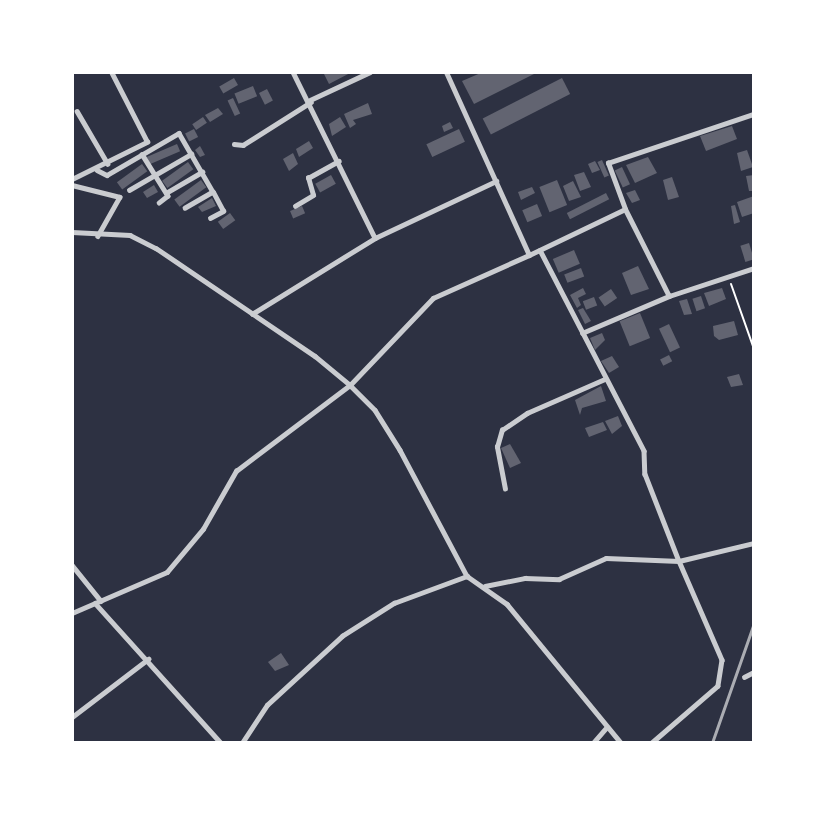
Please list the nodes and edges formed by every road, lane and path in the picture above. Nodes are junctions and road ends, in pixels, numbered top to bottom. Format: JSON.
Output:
{"nodes":[{"id":1,"x":111,"y":72,"type":"edge"},
{"id":2,"x":293,"y":72,"type":"edge"},
{"id":3,"x":370,"y":72,"type":"edge"},
{"id":4,"x":446,"y":72,"type":"edge"},
{"id":5,"x":310,"y":101,"type":"junction"},
{"id":6,"x":77,"y":111,"type":"dead end"},
{"id":7,"x":754,"y":114,"type":"edge"},
{"id":8,"x":234,"y":144,"type":"dead end"},
{"id":9,"x":142,"y":154,"type":"junction"},
{"id":10,"x":191,"y":154,"type":"junction"},
{"id":11,"x":339,"y":161,"type":"junction"},
{"id":12,"x":108,"y":164,"type":"junction"},
{"id":13,"x":97,"y":170,"type":"junction"},
{"id":14,"x":202,"y":172,"type":"junction"},
{"id":15,"x":154,"y":174,"type":"junction"},
{"id":16,"x":72,"y":179,"type":"edge"},
{"id":17,"x":496,"y":181,"type":"junction"},
{"id":18,"x":72,"y":185,"type":"edge"},
{"id":19,"x":129,"y":190,"type":"dead end"},
{"id":20,"x":213,"y":192,"type":"junction"},
{"id":21,"x":166,"y":193,"type":"junction"},
{"id":22,"x":159,"y":203,"type":"dead end"},
{"id":23,"x":295,"y":206,"type":"dead end"},
{"id":24,"x":185,"y":208,"type":"dead end"},
{"id":25,"x":625,"y":209,"type":"junction"},
{"id":26,"x":210,"y":219,"type":"dead end"},
{"id":27,"x":72,"y":232,"type":"edge"},
{"id":28,"x":98,"y":236,"type":"junction"},
{"id":29,"x":374,"y":238,"type":"junction"},
{"id":30,"x":540,"y":250,"type":"junction"},
{"id":31,"x":529,"y":255,"type":"junction"},
{"id":32,"x":754,"y":268,"type":"edge"},
{"id":33,"x":729,"y":276,"type":"junction"},
{"id":34,"x":669,"y":296,"type":"junction"},
{"id":35,"x":252,"y":314,"type":"junction"},
{"id":36,"x":582,"y":332,"type":"junction"},
{"id":37,"x":754,"y":349,"type":"edge"},
{"id":38,"x":605,"y":379,"type":"junction"},
{"id":39,"x":350,"y":385,"type":"junction"},
{"id":40,"x":505,"y":489,"type":"dead end"},
{"id":41,"x":754,"y":543,"type":"edge"},
{"id":42,"x":679,"y":562,"type":"junction"},
{"id":43,"x":72,"y":565,"type":"edge"},
{"id":44,"x":467,"y":576,"type":"junction"},
{"id":45,"x":485,"y":586,"type":"junction"},
{"id":46,"x":98,"y":602,"type":"junction"},
{"id":47,"x":72,"y":613,"type":"edge"},
{"id":48,"x":148,"y":659,"type":"junction"},
{"id":49,"x":754,"y":673,"type":"edge"},
{"id":50,"x":744,"y":677,"type":"dead end"},
{"id":51,"x":72,"y":717,"type":"edge"},
{"id":52,"x":606,"y":728,"type":"junction"},
{"id":53,"x":221,"y":743,"type":"edge"},
{"id":54,"x":242,"y":743,"type":"edge"},
{"id":55,"x":593,"y":743,"type":"edge"},
{"id":56,"x":621,"y":743,"type":"edge"},
{"id":57,"x":652,"y":743,"type":"edge"}],
"edges":[{"from":1,"to":12,"type":"street"},
{"from":2,"to":5,"type":"street"},
{"from":3,"to":5,"type":"street"},
{"from":4,"to":17,"type":"street"},
{"from":5,"to":8,"type":"street"},
{"from":5,"to":11,"type":"street"},
{"from":6,"to":12,"type":"street"},
{"from":7,"to":25,"type":"street"},
{"from":9,"to":10,"type":"street"},
{"from":9,"to":13,"type":"street"},
{"from":9,"to":15,"type":"street"},
{"from":10,"to":14,"type":"street"},
{"from":10,"to":15,"type":"street"},
{"from":11,"to":23,"type":"street"},
{"from":11,"to":29,"type":"street"},
{"from":12,"to":13,"type":"street"},
{"from":13,"to":16,"type":"street"},
{"from":14,"to":20,"type":"street"},
{"from":14,"to":21,"type":"street"},
{"from":15,"to":19,"type":"street"},
{"from":15,"to":21,"type":"street"},
{"from":17,"to":29,"type":"street"},
{"from":17,"to":31,"type":"street"},
{"from":18,"to":28,"type":"street"},
{"from":20,"to":24,"type":"street"},
{"from":20,"to":26,"type":"street"},
{"from":21,"to":22,"type":"street"},
{"from":25,"to":30,"type":"street"},
{"from":25,"to":34,"type":"street"},
{"from":27,"to":28,"type":"street"},
{"from":28,"to":35,"type":"street"},
{"from":29,"to":35,"type":"street"},
{"from":30,"to":31,"type":"street"},
{"from":30,"to":36,"type":"street"},
{"from":31,"to":39,"type":"street"},
{"from":32,"to":33,"type":"street"},
{"from":33,"to":34,"type":"street"},
{"from":33,"to":37,"type":"path"},
{"from":34,"to":36,"type":"street"},
{"from":35,"to":39,"type":"street"},
{"from":36,"to":38,"type":"street"},
{"from":38,"to":40,"type":"street"},
{"from":38,"to":42,"type":"street"},
{"from":39,"to":44,"type":"street"},
{"from":39,"to":46,"type":"street"},
{"from":41,"to":42,"type":"street"},
{"from":42,"to":45,"type":"street"},
{"from":42,"to":57,"type":"street"},
{"from":43,"to":46,"type":"street"},
{"from":44,"to":45,"type":"street"},
{"from":44,"to":54,"type":"street"},
{"from":45,"to":52,"type":"street"},
{"from":46,"to":47,"type":"street"},
{"from":46,"to":48,"type":"street"},
{"from":48,"to":51,"type":"street"},
{"from":48,"to":53,"type":"street"},
{"from":49,"to":50,"type":"street"},
{"from":52,"to":55,"type":"street"},
{"from":52,"to":56,"type":"street"}]}
